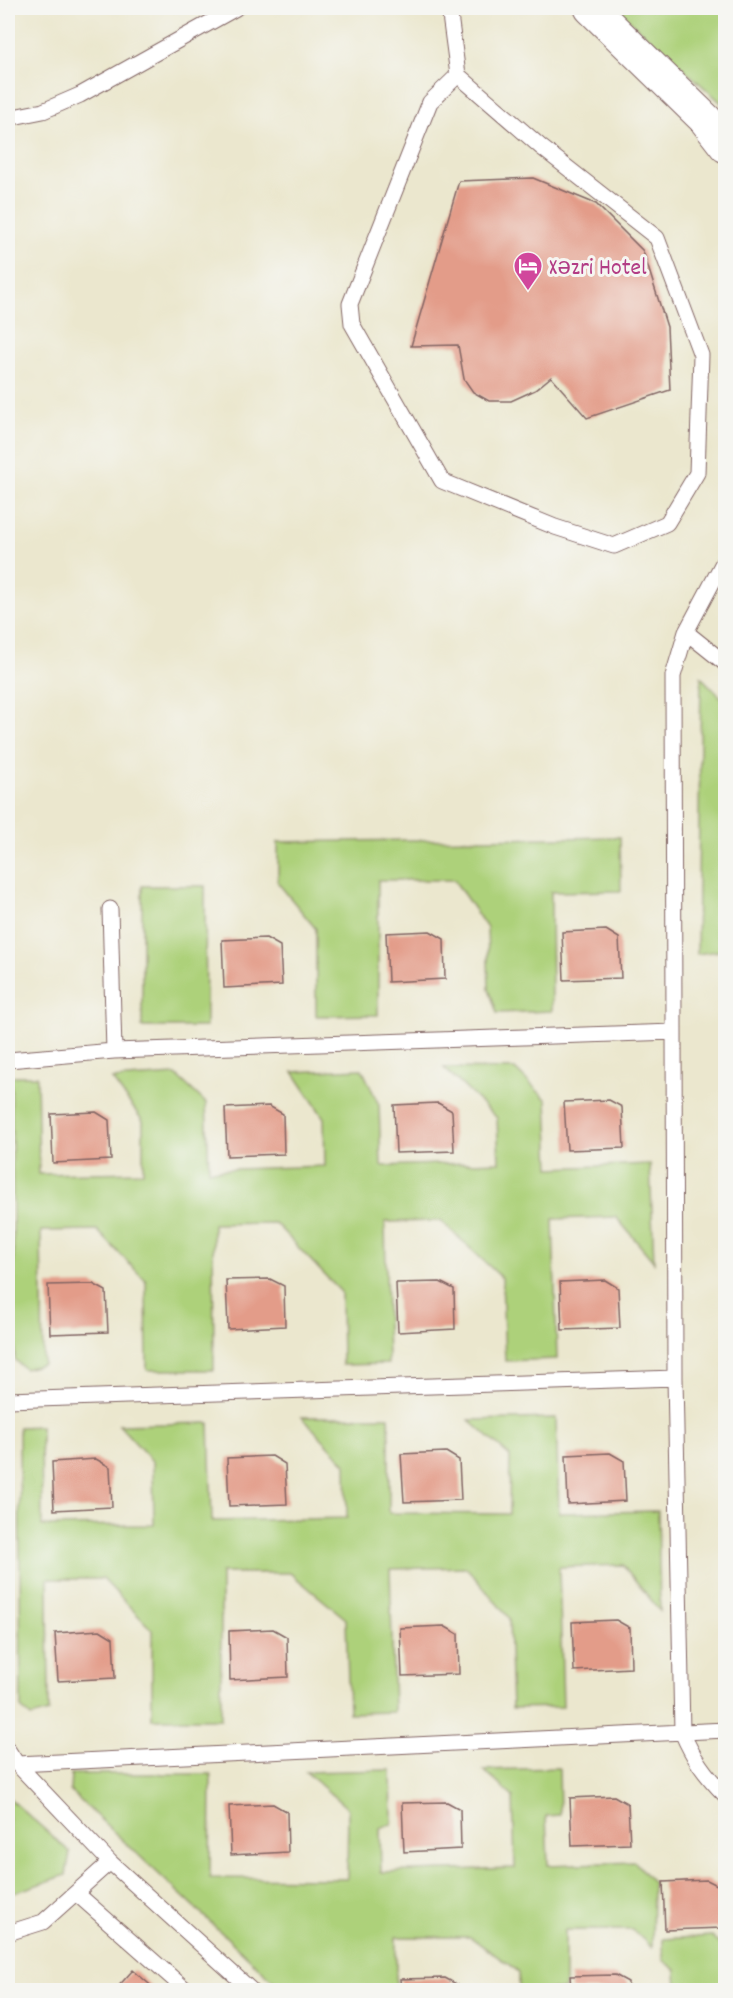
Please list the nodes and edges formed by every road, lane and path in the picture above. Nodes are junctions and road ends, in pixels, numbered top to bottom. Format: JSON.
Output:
{"nodes":[{"id":1,"x":236,"y":8,"type":"edge"},
{"id":2,"x":449,"y":8,"type":"edge"},
{"id":3,"x":591,"y":8,"type":"edge"},
{"id":4,"x":458,"y":75,"type":"junction"},
{"id":5,"x":8,"y":118,"type":"edge"},
{"id":6,"x":726,"y":146,"type":"edge"},
{"id":7,"x":726,"y":557,"type":"edge"},
{"id":8,"x":686,"y":632,"type":"junction"},
{"id":9,"x":726,"y":664,"type":"edge"},
{"id":10,"x":110,"y":909,"type":"dead end"},
{"id":11,"x":674,"y":1032,"type":"junction"},
{"id":12,"x":114,"y":1051,"type":"junction"},
{"id":13,"x":8,"y":1060,"type":"edge"},
{"id":14,"x":675,"y":1378,"type":"junction"},
{"id":15,"x":8,"y":1400,"type":"edge"},
{"id":16,"x":726,"y":1730,"type":"edge"},
{"id":17,"x":682,"y":1732,"type":"junction"},
{"id":18,"x":8,"y":1750,"type":"edge"},
{"id":19,"x":17,"y":1764,"type":"junction"},
{"id":20,"x":726,"y":1796,"type":"edge"},
{"id":21,"x":110,"y":1862,"type":"junction"},
{"id":22,"x":76,"y":1893,"type":"junction"},
{"id":23,"x":8,"y":1933,"type":"edge"},
{"id":24,"x":186,"y":1990,"type":"edge"},
{"id":25,"x":251,"y":1990,"type":"edge"}],
"edges":[{"from":1,"to":5,"type":"lane"},
{"from":2,"to":4,"type":"lane"},
{"from":3,"to":6,"type":"street"},
{"from":4,"to":4,"type":"lane"},
{"from":7,"to":8,"type":"lane"},
{"from":8,"to":9,"type":"lane"},
{"from":8,"to":11,"type":"lane"},
{"from":10,"to":12,"type":"lane"},
{"from":11,"to":12,"type":"lane"},
{"from":11,"to":14,"type":"lane"},
{"from":12,"to":13,"type":"lane"},
{"from":14,"to":15,"type":"lane"},
{"from":14,"to":17,"type":"lane"},
{"from":16,"to":17,"type":"lane"},
{"from":17,"to":19,"type":"lane"},
{"from":17,"to":20,"type":"lane"},
{"from":18,"to":19,"type":"lane"},
{"from":19,"to":21,"type":"lane"},
{"from":21,"to":22,"type":"lane"},
{"from":21,"to":25,"type":"lane"},
{"from":22,"to":23,"type":"lane"},
{"from":22,"to":24,"type":"lane"}]}
